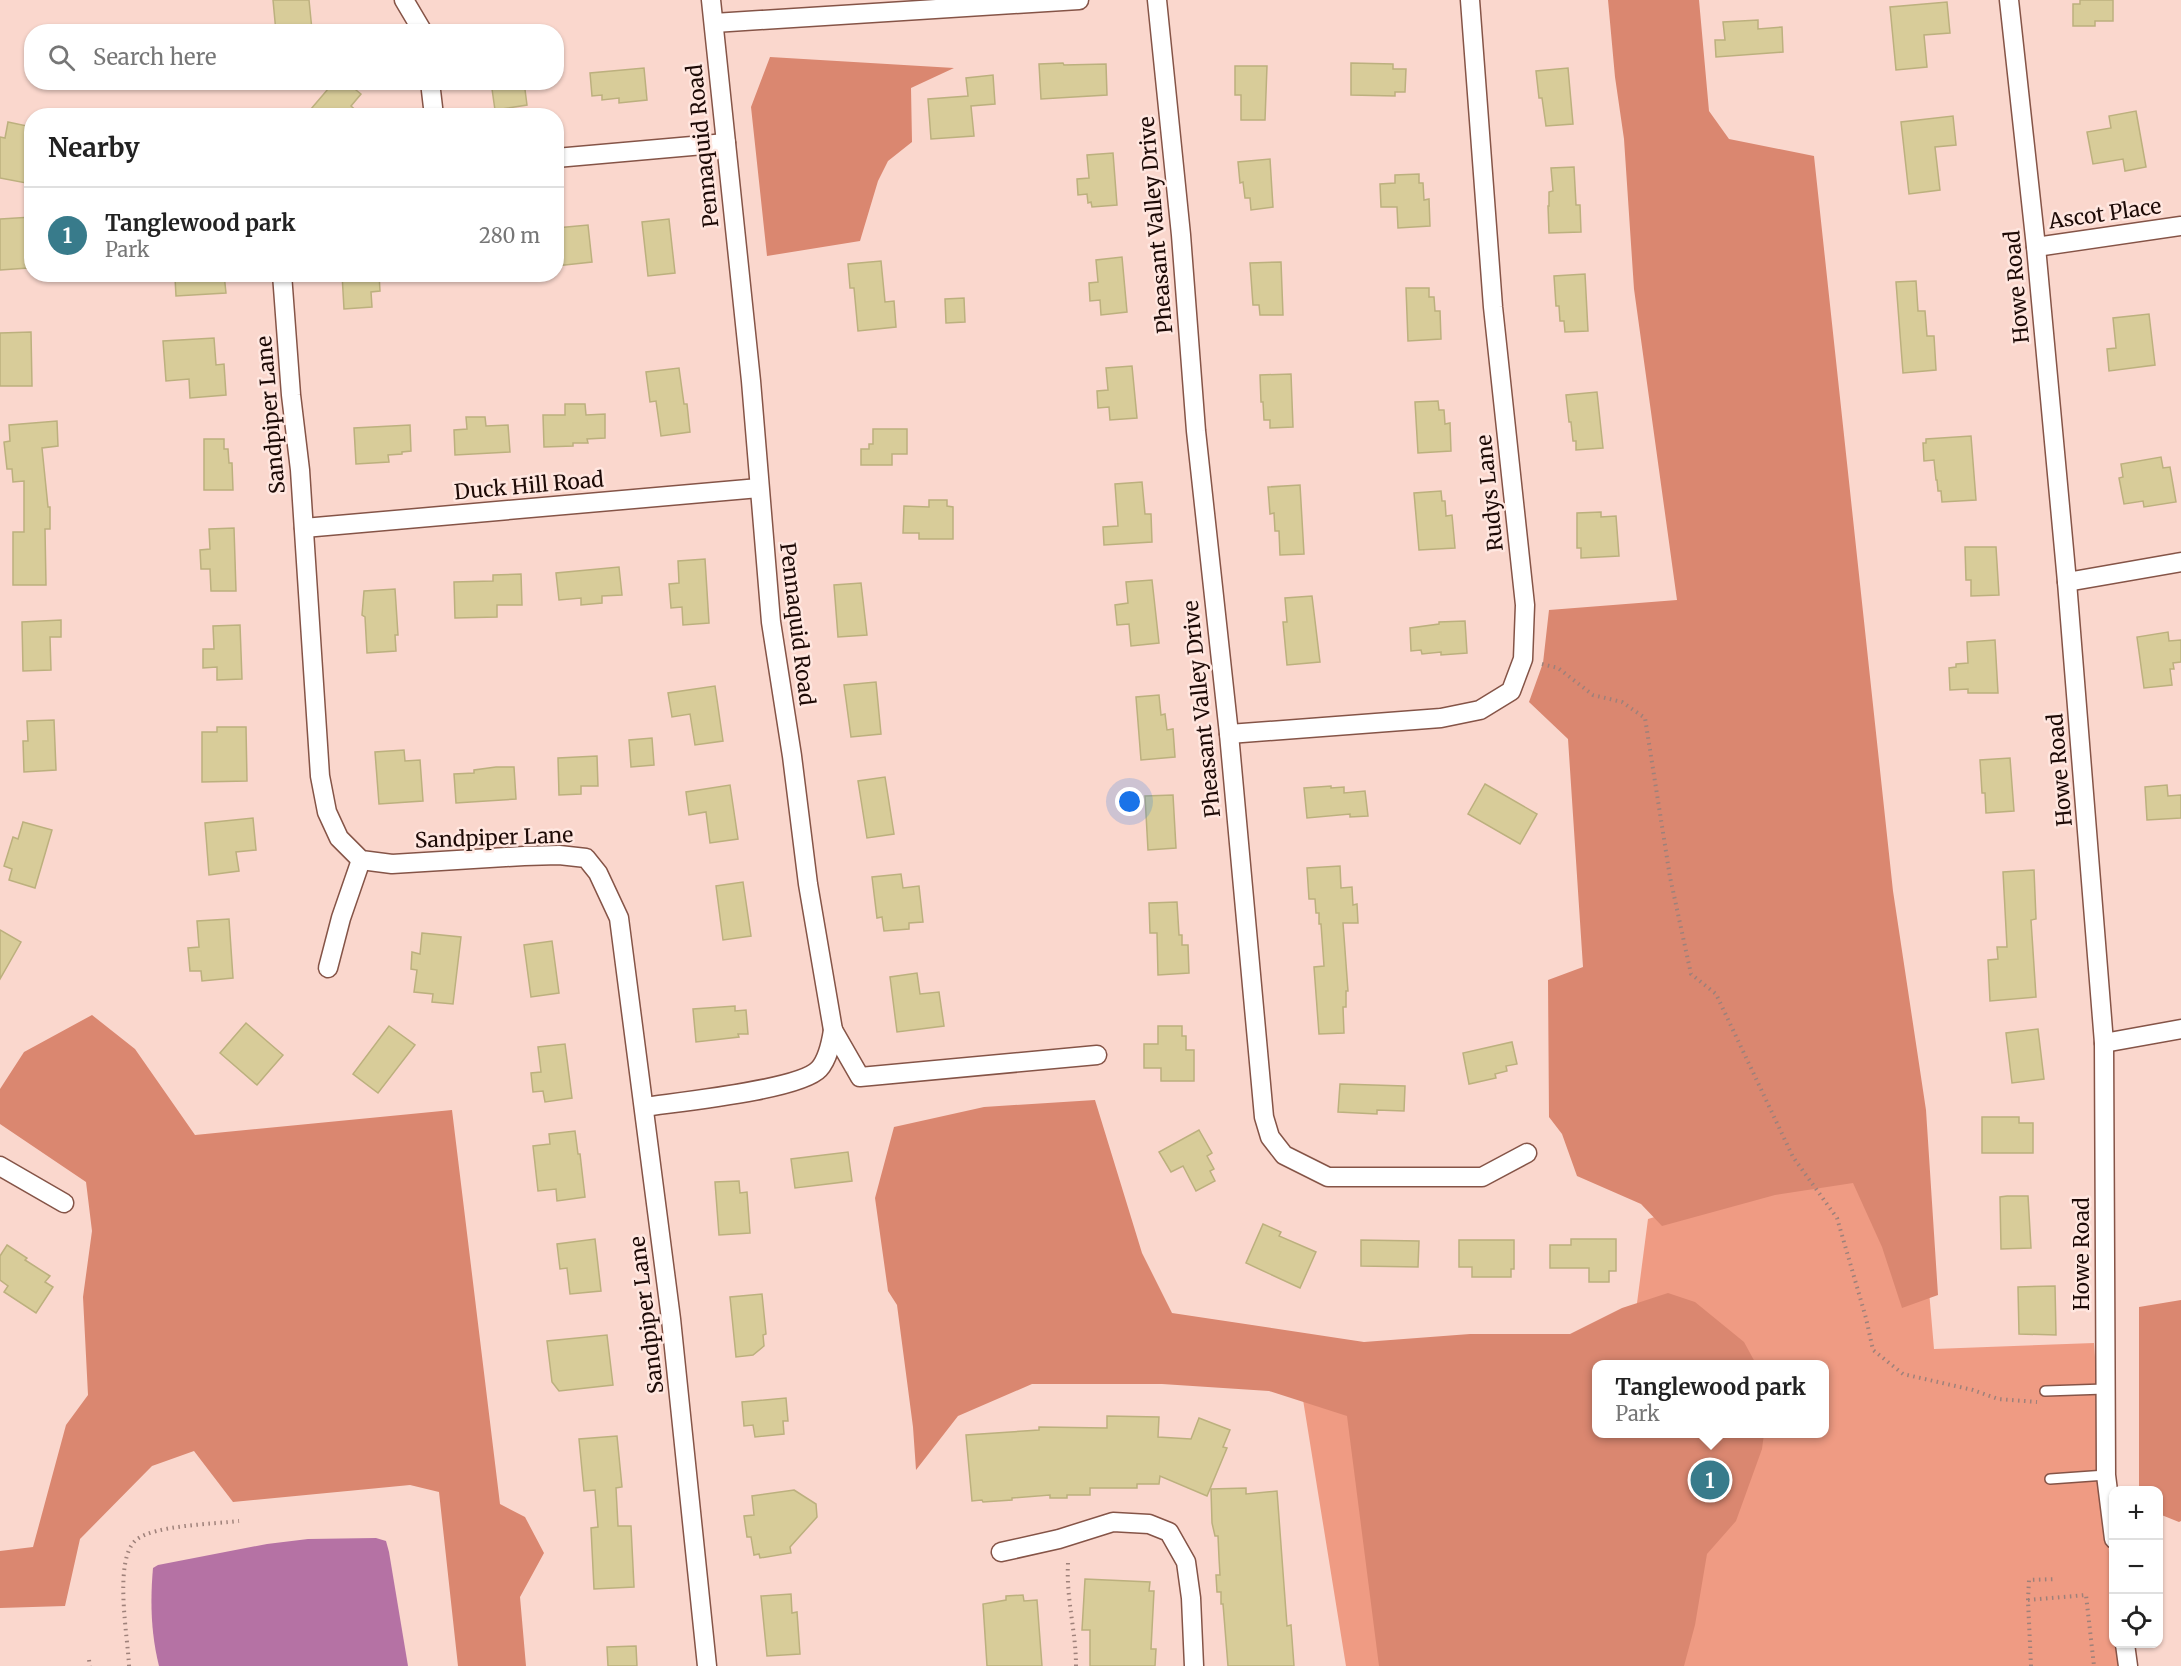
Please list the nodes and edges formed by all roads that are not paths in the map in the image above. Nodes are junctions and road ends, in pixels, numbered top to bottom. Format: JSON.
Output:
{"nodes":[{"id":1,"x":404,"y":0,"type":"edge"},
{"id":2,"x":711,"y":0,"type":"edge"},
{"id":3,"x":1079,"y":0,"type":"edge"},
{"id":4,"x":1157,"y":0,"type":"edge"},
{"id":5,"x":1470,"y":0,"type":"edge"},
{"id":6,"x":2009,"y":0,"type":"edge"},
{"id":7,"x":714,"y":23,"type":"junction"},
{"id":8,"x":418,"y":24,"type":"edge"},
{"id":9,"x":431,"y":90,"type":"edge"},
{"id":10,"x":433,"y":108,"type":"edge"},
{"id":11,"x":726,"y":143,"type":"junction"},
{"id":12,"x":564,"y":157,"type":"edge"},
{"id":13,"x":2181,"y":226,"type":"edge"},
{"id":14,"x":2036,"y":247,"type":"junction"},
{"id":15,"x":283,"y":282,"type":"edge"},
{"id":16,"x":759,"y":488,"type":"junction"},
{"id":17,"x":304,"y":528,"type":"junction"},
{"id":18,"x":2181,"y":562,"type":"edge"},
{"id":19,"x":2067,"y":582,"type":"junction"},
{"id":20,"x":1229,"y":734,"type":"junction"},
{"id":21,"x":361,"y":860,"type":"junction"},
{"id":22,"x":328,"y":968,"type":"dead end"},
{"id":23,"x":2181,"y":1029,"type":"edge"},
{"id":24,"x":833,"y":1030,"type":"junction"},
{"id":25,"x":2104,"y":1043,"type":"junction"},
{"id":26,"x":1097,"y":1055,"type":"dead end"},
{"id":27,"x":644,"y":1107,"type":"junction"},
{"id":28,"x":1527,"y":1153,"type":"dead end"},
{"id":29,"x":0,"y":1166,"type":"edge"},
{"id":30,"x":64,"y":1203,"type":"dead end"},
{"id":31,"x":2105,"y":1389,"type":"junction"},
{"id":32,"x":2044,"y":1391,"type":"dead end"},
{"id":33,"x":2106,"y":1475,"type":"junction"},
{"id":34,"x":2050,"y":1479,"type":"dead end"},
{"id":35,"x":2109,"y":1499,"type":"edge"},
{"id":36,"x":1001,"y":1552,"type":"dead end"},
{"id":37,"x":2126,"y":1648,"type":"edge"},
{"id":38,"x":707,"y":1666,"type":"edge"},
{"id":39,"x":1194,"y":1666,"type":"edge"},
{"id":40,"x":2128,"y":1666,"type":"edge"}],
"edges":[{"from":1,"to":8,"type":"street"},
{"from":2,"to":7,"type":"street","name":"Pennaquid Road"},
{"from":3,"to":7,"type":"street"},
{"from":4,"to":20,"type":"street","name":"Pheasant Valley Drive"},
{"from":5,"to":20,"type":"street","name":"Rudys Lane"},
{"from":6,"to":14,"type":"street","name":"Howe Road"},
{"from":7,"to":11,"type":"street","name":"Pennaquid Road"},
{"from":9,"to":10,"type":"street"},
{"from":11,"to":12,"type":"street"},
{"from":11,"to":16,"type":"street","name":"Pennaquid Road"},
{"from":13,"to":14,"type":"street","name":"Ascot Place"},
{"from":14,"to":19,"type":"street","name":"Howe Road"},
{"from":15,"to":17,"type":"street","name":"Sandpiper Lane"},
{"from":16,"to":17,"type":"street","name":"Duck Hill Road"},
{"from":16,"to":24,"type":"street","name":"Pennaquid Road"},
{"from":17,"to":21,"type":"street","name":"Sandpiper Lane"},
{"from":18,"to":19,"type":"street"},
{"from":19,"to":25,"type":"street","name":"Howe Road"},
{"from":20,"to":28,"type":"street","name":"Pheasant Valley Drive"},
{"from":21,"to":22,"type":"street"},
{"from":21,"to":27,"type":"street","name":"Sandpiper Lane"},
{"from":23,"to":25,"type":"street"},
{"from":24,"to":26,"type":"street"},
{"from":24,"to":27,"type":"street","name":"Pennaquid Road"},
{"from":25,"to":31,"type":"street","name":"Howe Road"},
{"from":27,"to":38,"type":"street","name":"Sandpiper Lane"},
{"from":29,"to":30,"type":"street"},
{"from":31,"to":32,"type":"lane"},
{"from":31,"to":33,"type":"street","name":"Howe Road"},
{"from":33,"to":34,"type":"lane"},
{"from":33,"to":35,"type":"street","name":"Howe Road"},
{"from":36,"to":39,"type":"street"},
{"from":37,"to":40,"type":"street"}]}
